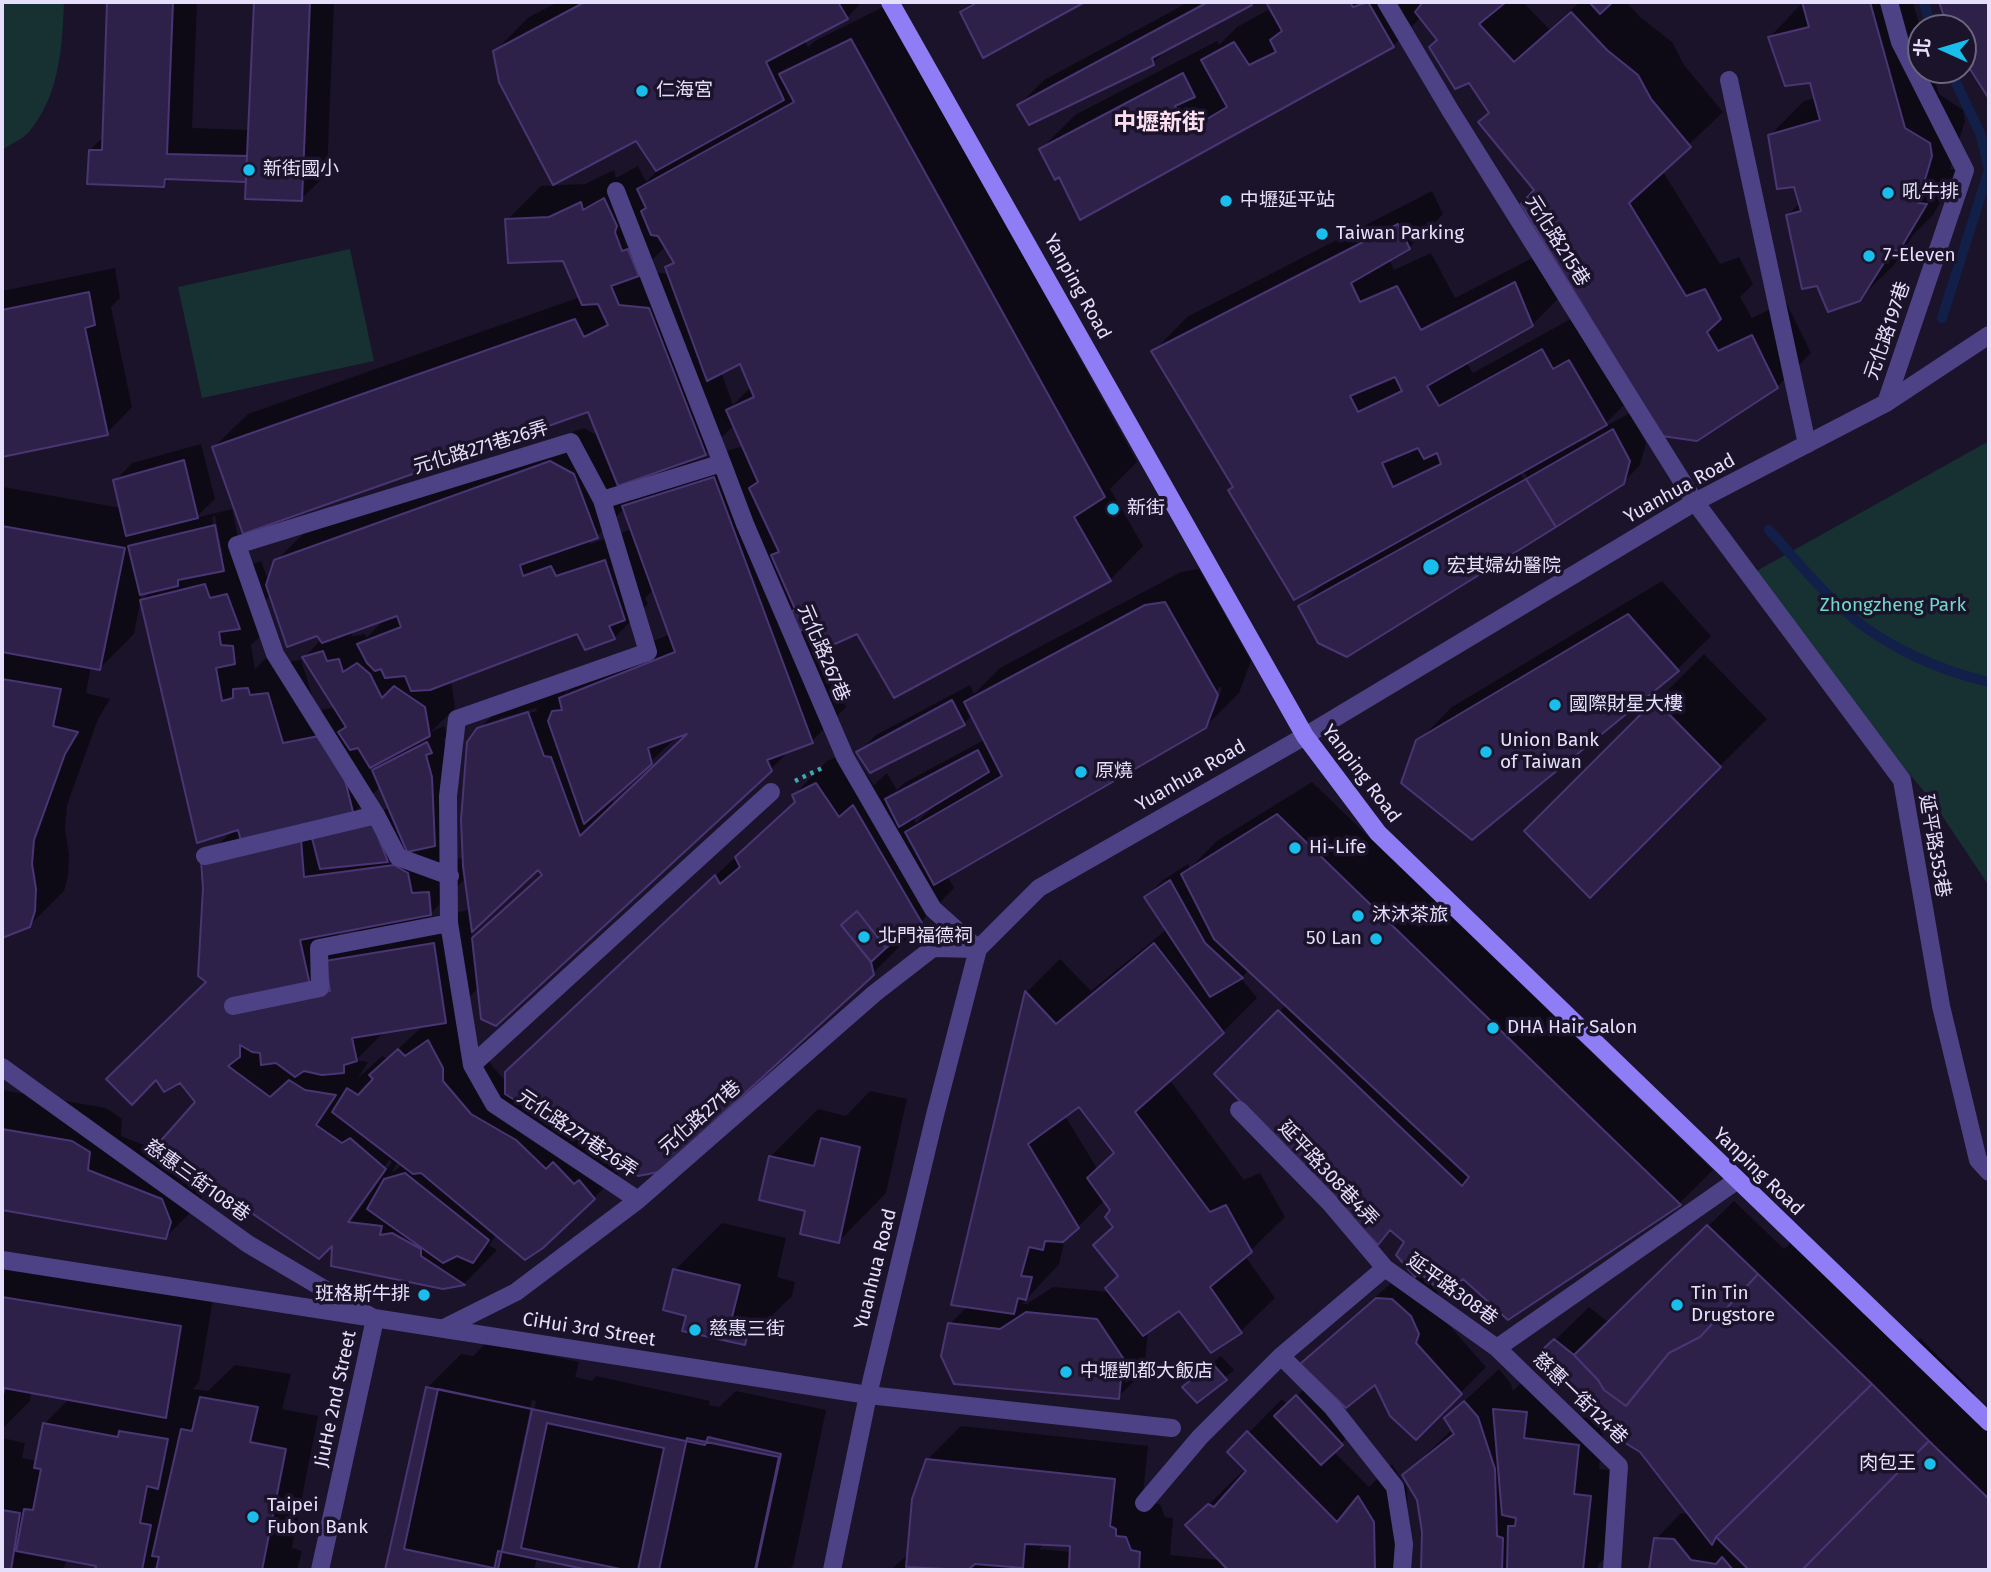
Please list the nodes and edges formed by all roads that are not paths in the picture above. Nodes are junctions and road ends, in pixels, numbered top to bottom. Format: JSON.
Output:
{"nodes":[{"id":1,"x":890,"y":2,"type":"edge"},
{"id":2,"x":1386,"y":2,"type":"edge"},
{"id":3,"x":1889,"y":2,"type":"edge"},
{"id":4,"x":1729,"y":80,"type":"dead end"},
{"id":5,"x":616,"y":191,"type":"dead end"},
{"id":6,"x":1989,"y":335,"type":"edge"},
{"id":7,"x":1886,"y":403,"type":"junction"},
{"id":8,"x":1807,"y":444,"type":"junction"},
{"id":9,"x":722,"y":463,"type":"junction"},
{"id":10,"x":602,"y":499,"type":"junction"},
{"id":11,"x":1695,"y":502,"type":"junction"},
{"id":12,"x":1305,"y":736,"type":"junction"},
{"id":13,"x":771,"y":792,"type":"road end"},
{"id":14,"x":376,"y":815,"type":"junction"},
{"id":15,"x":205,"y":856,"type":"dead end"},
{"id":16,"x":450,"y":876,"type":"junction"},
{"id":17,"x":449,"y":923,"type":"junction"},
{"id":18,"x":978,"y":949,"type":"junction"},
{"id":19,"x":233,"y":1006,"type":"dead end"},
{"id":20,"x":471,"y":1065,"type":"junction"},
{"id":21,"x":2,"y":1066,"type":"edge"},
{"id":22,"x":1239,"y":1110,"type":"dead end"},
{"id":23,"x":1989,"y":1172,"type":"edge"},
{"id":24,"x":1737,"y":1181,"type":"junction"},
{"id":25,"x":638,"y":1200,"type":"junction"},
{"id":26,"x":2,"y":1259,"type":"edge"},
{"id":27,"x":1385,"y":1268,"type":"junction"},
{"id":28,"x":375,"y":1319,"type":"junction"},
{"id":29,"x":444,"y":1328,"type":"junction"},
{"id":30,"x":1497,"y":1348,"type":"junction"},
{"id":31,"x":1281,"y":1356,"type":"junction"},
{"id":32,"x":868,"y":1395,"type":"junction"},
{"id":33,"x":1989,"y":1422,"type":"edge"},
{"id":34,"x":1172,"y":1428,"type":"dead end"},
{"id":35,"x":1144,"y":1503,"type":"dead end"},
{"id":36,"x":320,"y":1570,"type":"edge"},
{"id":37,"x":832,"y":1570,"type":"edge"},
{"id":38,"x":1402,"y":1570,"type":"edge"},
{"id":39,"x":1612,"y":1570,"type":"edge"}],
"edges":[{"from":1,"to":12,"type":"main road","name":"Yanping Road"},
{"from":2,"to":11,"type":"street","name":"元化路215巷"},
{"from":3,"to":7,"type":"street","name":"元化路197巷"},
{"from":4,"to":8,"type":"street"},
{"from":5,"to":9,"type":"street","name":"元化路267巷"},
{"from":6,"to":7,"type":"street","name":"Yuanhua Road"},
{"from":7,"to":8,"type":"street","name":"Yuanhua Road"},
{"from":8,"to":11,"type":"street","name":"Yuanhua Road"},
{"from":9,"to":10,"type":"street"},
{"from":9,"to":18,"type":"street","name":"元化路267巷"},
{"from":10,"to":14,"type":"street","name":"元化路271巷26弄"},
{"from":10,"to":16,"type":"street","name":"元化路271巷26弄"},
{"from":11,"to":12,"type":"street","name":"Yuanhua Road"},
{"from":11,"to":23,"type":"street","name":"延平路353巷"},
{"from":12,"to":18,"type":"street","name":"Yuanhua Road"},
{"from":12,"to":24,"type":"main road","name":"Yanping Road"},
{"from":13,"to":20,"type":"street"},
{"from":14,"to":15,"type":"street"},
{"from":14,"to":16,"type":"street","name":"元化路271巷26弄"},
{"from":16,"to":17,"type":"street","name":"元化路271巷26弄"},
{"from":17,"to":19,"type":"street"},
{"from":17,"to":20,"type":"street","name":"元化路271巷26弄"},
{"from":18,"to":25,"type":"street","name":"元化路271巷"},
{"from":18,"to":32,"type":"street","name":"Yuanhua Road"},
{"from":20,"to":25,"type":"street","name":"元化路271巷26弄"},
{"from":21,"to":28,"type":"street","name":"慈惠三街108巷"},
{"from":22,"to":27,"type":"street","name":"延平路308巷4弄"},
{"from":24,"to":30,"type":"street","name":"延平路308巷"},
{"from":24,"to":33,"type":"main road","name":"Yanping Road"},
{"from":25,"to":29,"type":"street","name":"元化路271巷"},
{"from":26,"to":28,"type":"street","name":"CiHui 3rd Street"},
{"from":27,"to":30,"type":"street","name":"延平路308巷"},
{"from":27,"to":31,"type":"street","name":"延平路308巷"},
{"from":28,"to":29,"type":"street","name":"CiHui 3rd Street"},
{"from":28,"to":36,"type":"street","name":"JiuHe 2nd Street"},
{"from":29,"to":32,"type":"street","name":"CiHui 3rd Street"},
{"from":30,"to":39,"type":"street","name":"慈惠一街124巷"},
{"from":31,"to":35,"type":"street","name":"延平路308巷"},
{"from":31,"to":38,"type":"street"},
{"from":32,"to":34,"type":"street","name":"CiHui 3rd Street"},
{"from":32,"to":37,"type":"street","name":"Yuanhua Road"}]}
